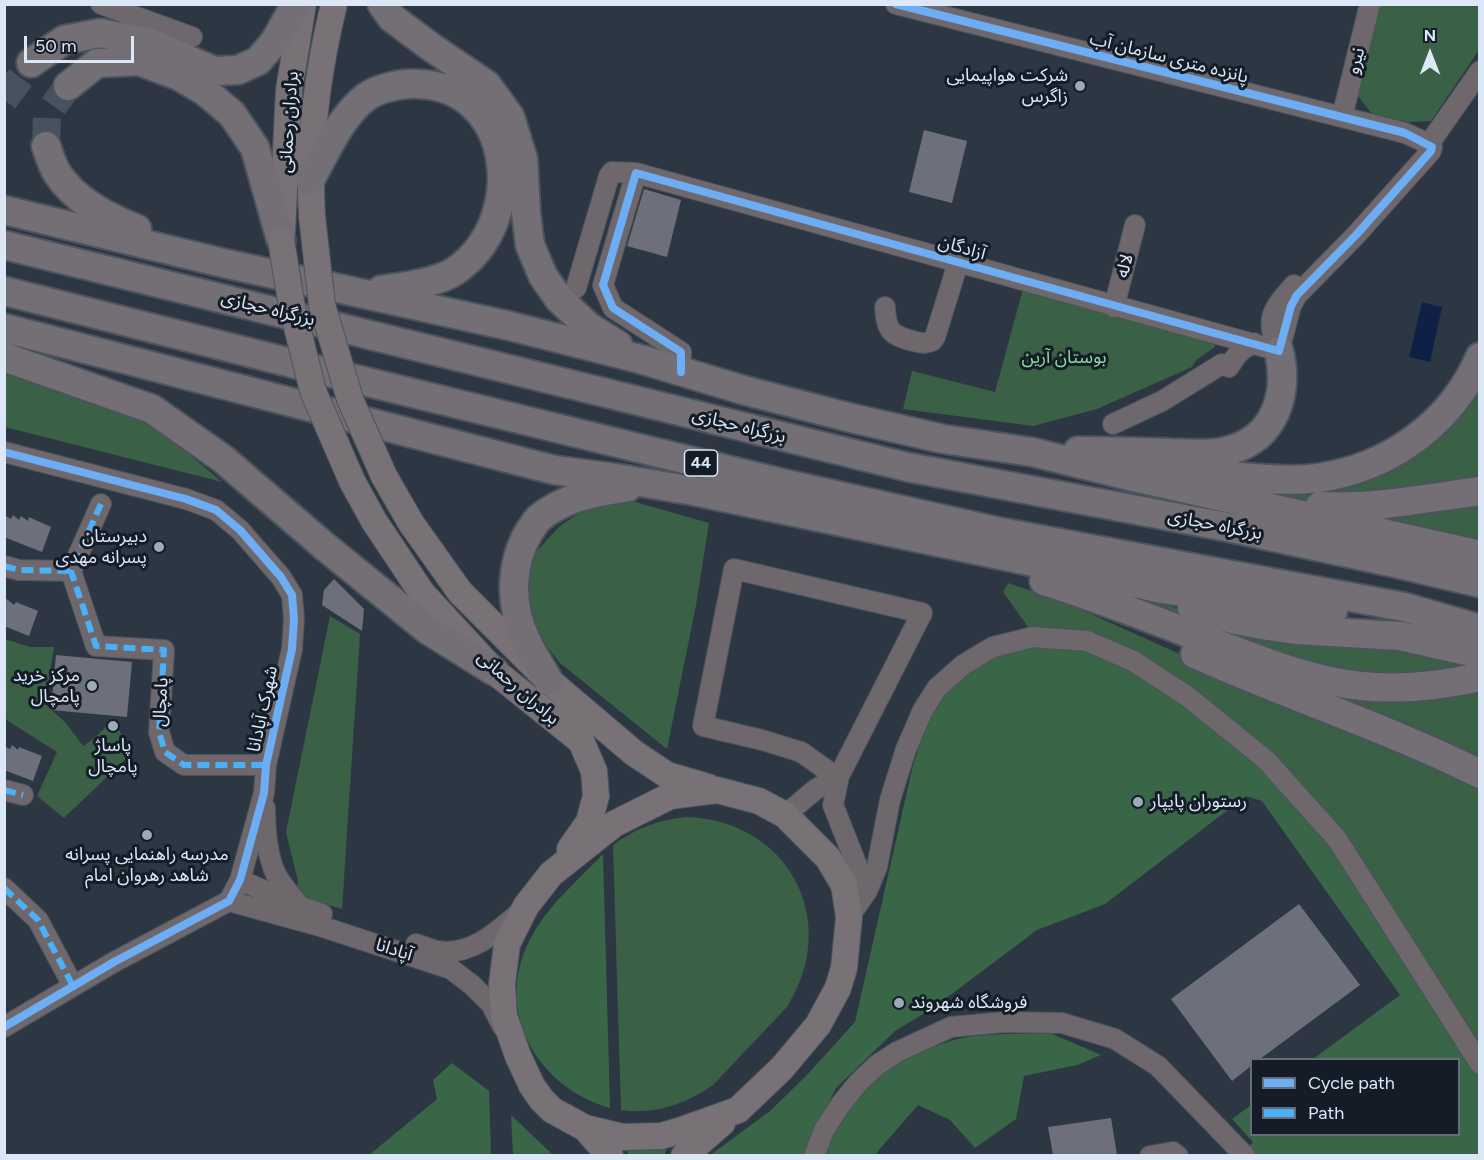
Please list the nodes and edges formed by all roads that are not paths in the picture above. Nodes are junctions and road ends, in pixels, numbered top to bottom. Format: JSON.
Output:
{"nodes":[{"id":1,"x":101,"y":4,"type":"edge"},
{"id":2,"x":296,"y":4,"type":"edge"},
{"id":3,"x":303,"y":4,"type":"edge"},
{"id":4,"x":334,"y":4,"type":"edge"},
{"id":5,"x":382,"y":4,"type":"edge"},
{"id":6,"x":896,"y":4,"type":"edge"},
{"id":7,"x":1370,"y":4,"type":"edge"},
{"id":8,"x":192,"y":37,"type":"dead end"},
{"id":9,"x":31,"y":63,"type":"tunnel mouth"},
{"id":10,"x":1479,"y":71,"type":"edge"},
{"id":11,"x":68,"y":86,"type":"tunnel mouth"},
{"id":12,"x":1342,"y":117,"type":"junction"},
{"id":13,"x":1428,"y":145,"type":"junction"},
{"id":14,"x":46,"y":146,"type":"tunnel mouth"},
{"id":15,"x":636,"y":173,"type":"junction"},
{"id":16,"x":310,"y":180,"type":"junction"},
{"id":17,"x":4,"y":210,"type":"edge"},
{"id":18,"x":1135,"y":225,"type":"dead end"},
{"id":19,"x":281,"y":240,"type":"junction"},
{"id":20,"x":4,"y":245,"type":"edge"},
{"id":21,"x":223,"y":263,"type":"junction"},
{"id":22,"x":958,"y":263,"type":"junction"},
{"id":23,"x":576,"y":288,"type":"dead end"},
{"id":24,"x":4,"y":291,"type":"edge"},
{"id":25,"x":365,"y":293,"type":"junction"},
{"id":26,"x":885,"y":307,"type":"dead end"},
{"id":27,"x":1114,"y":307,"type":"junction"},
{"id":28,"x":510,"y":326,"type":"junction"},
{"id":29,"x":4,"y":328,"type":"edge"},
{"id":30,"x":1266,"y":347,"type":"junction"},
{"id":31,"x":4,"y":357,"type":"edge"},
{"id":32,"x":1479,"y":357,"type":"edge"},
{"id":33,"x":640,"y":359,"type":"junction"},
{"id":34,"x":681,"y":372,"type":"junction"},
{"id":35,"x":351,"y":378,"type":"junction"},
{"id":36,"x":1113,"y":423,"type":"dead end"},
{"id":37,"x":732,"y":425,"type":"junction"},
{"id":38,"x":1078,"y":451,"type":"junction"},
{"id":39,"x":4,"y":452,"type":"edge"},
{"id":40,"x":1032,"y":452,"type":"junction"},
{"id":41,"x":616,"y":477,"type":"junction"},
{"id":42,"x":694,"y":491,"type":"junction"},
{"id":43,"x":1479,"y":491,"type":"edge"},
{"id":44,"x":1238,"y":500,"type":"junction"},
{"id":45,"x":101,"y":504,"type":"dead end"},
{"id":46,"x":863,"y":526,"type":"junction"},
{"id":47,"x":1479,"y":555,"type":"edge"},
{"id":48,"x":4,"y":566,"type":"edge"},
{"id":49,"x":71,"y":571,"type":"junction"},
{"id":50,"x":1021,"y":574,"type":"junction"},
{"id":51,"x":1479,"y":583,"type":"edge"},
{"id":52,"x":1401,"y":621,"type":"junction"},
{"id":53,"x":1473,"y":627,"type":"edge"},
{"id":54,"x":1479,"y":654,"type":"edge"},
{"id":55,"x":494,"y":671,"type":"junction"},
{"id":56,"x":1479,"y":677,"type":"edge"},
{"id":57,"x":549,"y":680,"type":"junction"},
{"id":58,"x":266,"y":765,"type":"junction"},
{"id":59,"x":1479,"y":774,"type":"edge"},
{"id":60,"x":816,"y":789,"type":"junction"},
{"id":61,"x":717,"y":790,"type":"junction"},
{"id":62,"x":264,"y":794,"type":"junction"},
{"id":63,"x":833,"y":805,"type":"junction"},
{"id":64,"x":785,"y":815,"type":"junction"},
{"id":65,"x":551,"y":874,"type":"junction"},
{"id":66,"x":240,"y":880,"type":"junction"},
{"id":67,"x":4,"y":888,"type":"edge"},
{"id":68,"x":867,"y":891,"type":"junction"},
{"id":69,"x":229,"y":901,"type":"junction"},
{"id":70,"x":526,"y":906,"type":"junction"},
{"id":71,"x":301,"y":907,"type":"junction"},
{"id":72,"x":849,"y":917,"type":"junction"},
{"id":73,"x":73,"y":986,"type":"junction"},
{"id":74,"x":4,"y":1027,"type":"edge"},
{"id":75,"x":518,"y":1056,"type":"junction"},
{"id":76,"x":1479,"y":1064,"type":"edge"},
{"id":77,"x":738,"y":1110,"type":"junction"},
{"id":78,"x":585,"y":1128,"type":"junction"},
{"id":79,"x":1241,"y":1153,"type":"edge"},
{"id":80,"x":610,"y":1155,"type":"edge"},
{"id":81,"x":684,"y":1155,"type":"edge"},
{"id":82,"x":814,"y":1155,"type":"edge"},
{"id":83,"x":1150,"y":1155,"type":"edge"},
{"id":84,"x":1178,"y":1155,"type":"edge"}],
"edges":[{"from":1,"to":8,"type":"street"},
{"from":2,"to":9,"type":"highway"},
{"from":3,"to":19,"type":"main road","name":"برادران رحمانی"},
{"from":4,"to":16,"type":"main road","name":"برادران رحمانی"},
{"from":5,"to":33,"type":"highway"},
{"from":6,"to":12,"type":"street","name":"پانزده متری سازمان آب"},
{"from":7,"to":12,"type":"street","name":"نیرو"},
{"from":10,"to":13,"type":"street"},
{"from":11,"to":19,"type":"highway"},
{"from":12,"to":13,"type":"street","name":"پانزده متری سازمان آب"},
{"from":13,"to":30,"type":"street"},
{"from":14,"to":21,"type":"highway"},
{"from":15,"to":22,"type":"street","name":"آزادگان"},
{"from":15,"to":23,"type":"street"},
{"from":15,"to":34,"type":"street"},
{"from":16,"to":25,"type":"highway"},
{"from":16,"to":57,"type":"main road","name":"برادران رحمانی","bridge":true},
{"from":17,"to":21,"type":"highway"},
{"from":18,"to":27,"type":"street","name":"لاله"},
{"from":19,"to":55,"type":"main road","name":"برادران رحمانی","bridge":true},
{"from":20,"to":37,"type":"highway","name":"بزرگراه حجازی"},
{"from":21,"to":25,"type":"highway"},
{"from":22,"to":26,"type":"street"},
{"from":22,"to":27,"type":"street","name":"آزادگان"},
{"from":24,"to":35,"type":"highway","number":"44"},
{"from":25,"to":28,"type":"highway"},
{"from":27,"to":30,"type":"street","name":"آزادگان"},
{"from":28,"to":33,"type":"highway"},
{"from":28,"to":37,"type":"highway"},
{"from":29,"to":41,"type":"highway"},
{"from":30,"to":36,"type":"street"},
{"from":30,"to":38,"type":"highway"},
{"from":31,"to":55,"type":"highway"},
{"from":32,"to":38,"type":"highway"},
{"from":33,"to":34,"type":"highway"},
{"from":34,"to":40,"type":"highway"},
{"from":35,"to":41,"type":"highway"},
{"from":35,"to":52,"type":"highway","number":"44"},
{"from":37,"to":51,"type":"highway","name":"بزرگراه حجازی"},
{"from":38,"to":40,"type":"highway"},
{"from":39,"to":58,"type":"street","name":"شهرک آپادانا"},
{"from":40,"to":44,"type":"highway"},
{"from":41,"to":42,"type":"highway"},
{"from":42,"to":46,"type":"highway"},
{"from":42,"to":57,"type":"highway"},
{"from":43,"to":44,"type":"highway"},
{"from":44,"to":47,"type":"highway"},
{"from":45,"to":49,"type":"street"},
{"from":46,"to":50,"type":"highway"},
{"from":46,"to":52,"type":"highway"},
{"from":48,"to":49,"type":"street"},
{"from":49,"to":58,"type":"street","name":"پامچال"},
{"from":50,"to":56,"type":"highway"},
{"from":50,"to":59,"type":"highway"},
{"from":52,"to":53,"type":"highway","number":"44"},
{"from":52,"to":54,"type":"highway"},
{"from":55,"to":65,"type":"main road","name":"برادران رحمانی"},
{"from":57,"to":61,"type":"main road","name":"برادران رحمانی"},
{"from":58,"to":62,"type":"street","name":"شهرک آپادانا"},
{"from":60,"to":63,"type":"street"},
{"from":60,"to":63,"type":"street"},
{"from":60,"to":64,"type":"street"},
{"from":61,"to":64,"type":"main road","name":"برادران رحمانی"},
{"from":61,"to":65,"type":"main road"},
{"from":62,"to":66,"type":"street","name":"شهرک آپادانا"},
{"from":62,"to":71,"type":"street"},
{"from":63,"to":68,"type":"street"},
{"from":64,"to":72,"type":"main road","name":"برادران رحمانی"},
{"from":65,"to":70,"type":"main road"},
{"from":66,"to":69,"type":"street","name":"شهرک آپادانا"},
{"from":66,"to":71,"type":"street","name":"آپادانا"},
{"from":67,"to":73,"type":"street"},
{"from":68,"to":72,"type":"street"},
{"from":68,"to":76,"type":"street"},
{"from":69,"to":73,"type":"street"},
{"from":69,"to":75,"type":"street","name":"آپادانا"},
{"from":70,"to":71,"type":"street","name":"آپادانا"},
{"from":70,"to":75,"type":"main road"},
{"from":72,"to":77,"type":"main road","name":"برادران رحمانی"},
{"from":73,"to":74,"type":"street"},
{"from":75,"to":78,"type":"main road"},
{"from":77,"to":78,"type":"main road"},
{"from":77,"to":81,"type":"main road"},
{"from":78,"to":80,"type":"main road"},
{"from":79,"to":82,"type":"street"},
{"from":83,"to":84,"type":"street"}]}
